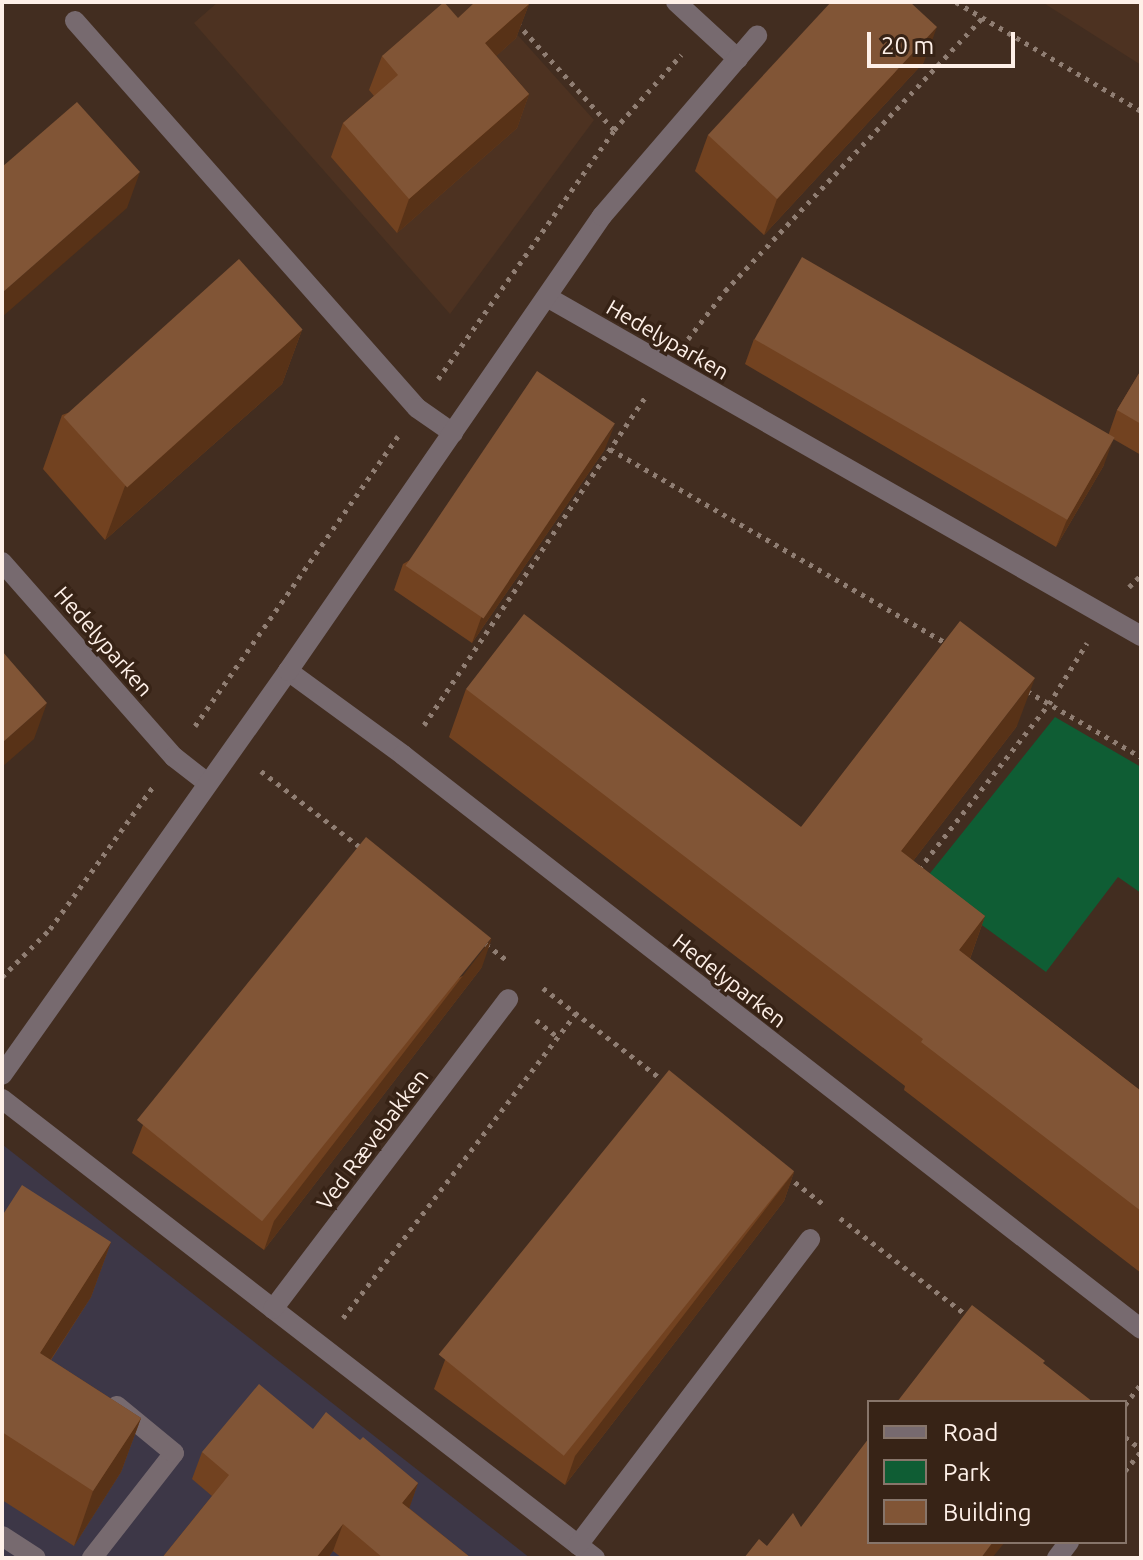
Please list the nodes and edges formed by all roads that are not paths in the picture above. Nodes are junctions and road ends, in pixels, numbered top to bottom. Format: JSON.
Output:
{"nodes":[{"id":1,"x":676,"y":2,"type":"edge"},
{"id":2,"x":75,"y":21,"type":"dead end"},
{"id":3,"x":757,"y":36,"type":"dead end"},
{"id":4,"x":738,"y":59,"type":"junction"},
{"id":5,"x":547,"y":297,"type":"junction"},
{"id":6,"x":453,"y":433,"type":"junction"},
{"id":7,"x":2,"y":562,"type":"edge"},
{"id":8,"x":1141,"y":636,"type":"edge"},
{"id":9,"x":288,"y":671,"type":"junction"},
{"id":10,"x":206,"y":782,"type":"junction"},
{"id":11,"x":508,"y":999,"type":"dead end"},
{"id":12,"x":2,"y":1075,"type":"edge"},
{"id":13,"x":2,"y":1099,"type":"edge"},
{"id":14,"x":810,"y":1239,"type":"dead end"},
{"id":15,"x":273,"y":1309,"type":"junction"},
{"id":16,"x":1141,"y":1329,"type":"edge"},
{"id":17,"x":99,"y":1391,"type":"edge"},
{"id":18,"x":2,"y":1536,"type":"edge"},
{"id":19,"x":578,"y":1545,"type":"junction"},
{"id":20,"x":36,"y":1558,"type":"edge"},
{"id":21,"x":92,"y":1558,"type":"edge"},
{"id":22,"x":595,"y":1558,"type":"edge"}],
"edges":[{"from":1,"to":4,"type":"street"},
{"from":2,"to":6,"type":"street"},
{"from":3,"to":4,"type":"street"},
{"from":4,"to":5,"type":"street"},
{"from":5,"to":6,"type":"street"},
{"from":5,"to":8,"type":"street","name":"Hedelyparken"},
{"from":6,"to":9,"type":"street"},
{"from":7,"to":10,"type":"street","name":"Hedelyparken"},
{"from":9,"to":10,"type":"street"},
{"from":9,"to":16,"type":"street","name":"Hedelyparken"},
{"from":10,"to":12,"type":"street"},
{"from":11,"to":15,"type":"street","name":"Ved Rævebakken"},
{"from":13,"to":15,"type":"street"},
{"from":14,"to":19,"type":"street"},
{"from":15,"to":19,"type":"street"},
{"from":17,"to":21,"type":"street"},
{"from":18,"to":20,"type":"street"},
{"from":19,"to":22,"type":"street"}]}
